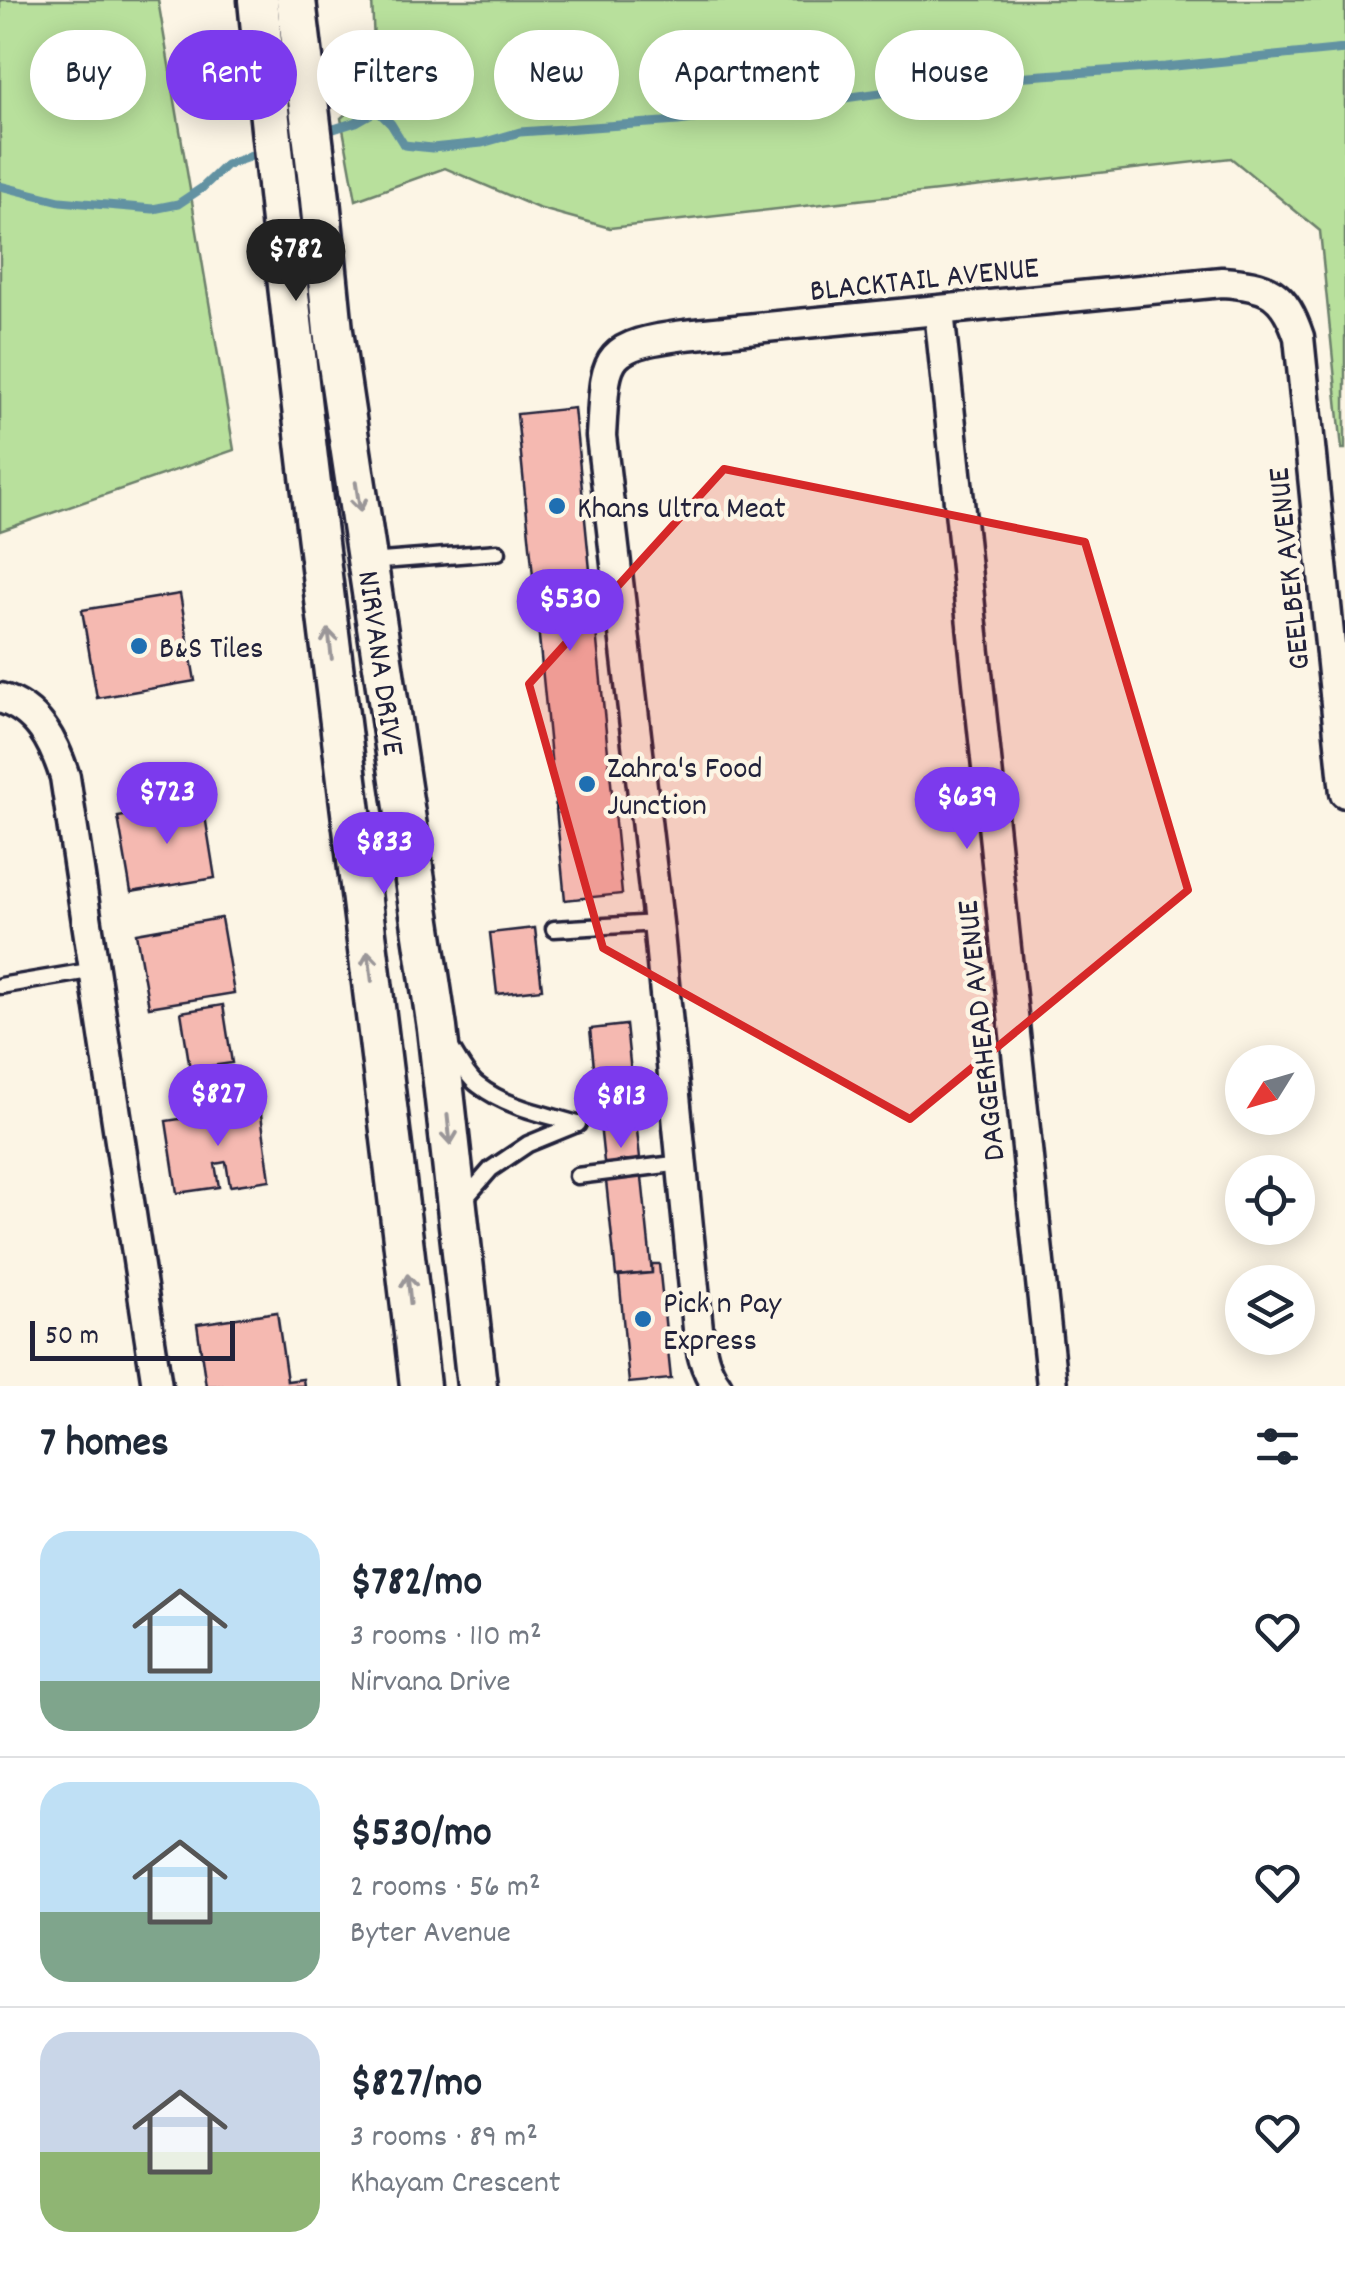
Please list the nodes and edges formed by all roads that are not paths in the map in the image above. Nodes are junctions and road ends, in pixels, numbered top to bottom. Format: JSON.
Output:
{"nodes":[{"id":1,"x":243,"y":0,"type":"edge"},
{"id":2,"x":258,"y":0,"type":"edge"},
{"id":3,"x":296,"y":0,"type":"edge"},
{"id":4,"x":271,"y":133,"type":"junction"},
{"id":5,"x":939,"y":311,"type":"junction"},
{"id":6,"x":1299,"y":337,"type":"joint"},
{"id":7,"x":498,"y":552,"type":"dead end"},
{"id":8,"x":368,"y":562,"type":"junction"},
{"id":9,"x":0,"y":698,"type":"edge"},
{"id":10,"x":1345,"y":793,"type":"edge"},
{"id":11,"x":658,"y":923,"type":"junction"},
{"id":12,"x":554,"y":929,"type":"dead end"},
{"id":13,"x":95,"y":970,"type":"junction"},
{"id":14,"x":0,"y":986,"type":"edge"},
{"id":15,"x":437,"y":1028,"type":"junction"},
{"id":16,"x":682,"y":1163,"type":"junction"},
{"id":17,"x":578,"y":1176,"type":"dead end"},
{"id":18,"x":458,"y":1207,"type":"junction"},
{"id":19,"x":156,"y":1386,"type":"edge"},
{"id":20,"x":420,"y":1386,"type":"edge"},
{"id":21,"x":477,"y":1386,"type":"edge"},
{"id":22,"x":717,"y":1386,"type":"edge"},
{"id":23,"x":1052,"y":1386,"type":"edge"}],
"edges":[{"from":1,"to":4,"type":"main road"},
{"from":2,"to":4,"type":"main road","name":"NIRVANA DRIVE"},
{"from":3,"to":8,"type":"main road","name":"NIRVANA DRIVE","one_way":true},
{"from":20,"to":4,"type":"main road","name":"NIRVANA DRIVE","one_way":true},
{"from":5,"to":6,"type":"street","name":"BLACKTAIL AVENUE"},
{"from":5,"to":11,"type":"street","name":"BLACKTAIL AVENUE"},
{"from":5,"to":23,"type":"street","name":"DAGGERHEAD AVENUE"},
{"from":6,"to":10,"type":"street","name":"GEELBEK AVENUE"},
{"from":7,"to":8,"type":"lane"},
{"from":8,"to":15,"type":"main road","name":"NIRVANA DRIVE"},
{"from":9,"to":13,"type":"street"},
{"from":11,"to":12,"type":"lane"},
{"from":11,"to":16,"type":"street","name":"BLACKTAIL AVENUE"},
{"from":13,"to":14,"type":"lane"},
{"from":13,"to":19,"type":"street"},
{"from":15,"to":18,"type":"main road","name":"NIRVANA DRIVE","one_way":true},
{"from":15,"to":18,"type":"lane"},
{"from":16,"to":17,"type":"lane"},
{"from":16,"to":22,"type":"street","name":"BLACKTAIL AVENUE"},
{"from":18,"to":21,"type":"main road","name":"NIRVANA DRIVE"}]}
